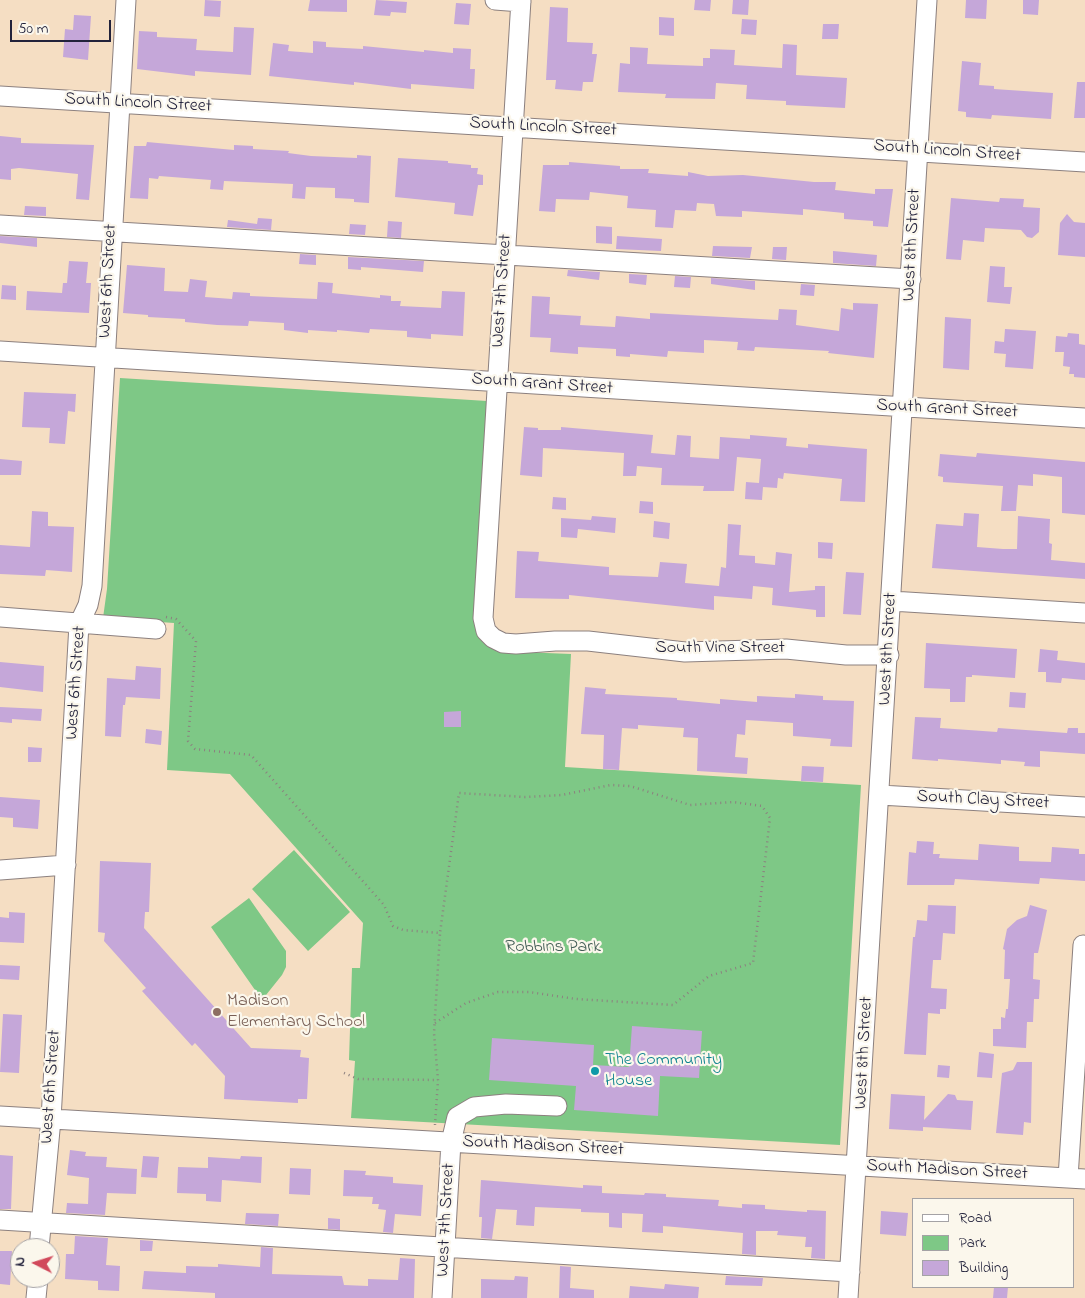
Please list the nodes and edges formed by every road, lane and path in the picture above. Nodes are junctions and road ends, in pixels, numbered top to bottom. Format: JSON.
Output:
{"nodes":[{"id":1,"x":126,"y":0,"type":"edge"},
{"id":2,"x":495,"y":0,"type":"edge"},
{"id":3,"x":927,"y":0,"type":"edge"},
{"id":4,"x":521,"y":1,"type":"edge"},
{"id":5,"x":0,"y":96,"type":"edge"},
{"id":6,"x":120,"y":103,"type":"junction"},
{"id":7,"x":514,"y":126,"type":"junction"},
{"id":8,"x":918,"y":150,"type":"junction"},
{"id":9,"x":1085,"y":162,"type":"edge"},
{"id":10,"x":0,"y":225,"type":"edge"},
{"id":11,"x":112,"y":231,"type":"junction"},
{"id":12,"x":506,"y":255,"type":"junction"},
{"id":13,"x":911,"y":279,"type":"junction"},
{"id":14,"x":0,"y":351,"type":"edge"},
{"id":15,"x":105,"y":357,"type":"junction"},
{"id":16,"x":497,"y":382,"type":"junction"},
{"id":17,"x":903,"y":408,"type":"junction"},
{"id":18,"x":1085,"y":418,"type":"edge"},
{"id":19,"x":892,"y":601,"type":"junction"},
{"id":20,"x":1085,"y":613,"type":"edge"},
{"id":21,"x":0,"y":617,"type":"edge"},
{"id":22,"x":157,"y":623,"type":"joint"},
{"id":23,"x":79,"y":624,"type":"junction"},
{"id":24,"x":493,"y":638,"type":"joint"},
{"id":25,"x":888,"y":655,"type":"junction"},
{"id":26,"x":880,"y":795,"type":"junction"},
{"id":27,"x":1085,"y":807,"type":"edge"},
{"id":28,"x":66,"y":865,"type":"junction"},
{"id":29,"x":0,"y":870,"type":"edge"},
{"id":30,"x":440,"y":933,"type":"junction"},
{"id":31,"x":1082,"y":945,"type":"dead end"},
{"id":32,"x":435,"y":1023,"type":"junction"},
{"id":33,"x":344,"y":1073,"type":"dead end"},
{"id":34,"x":438,"y":1080,"type":"junction"},
{"id":35,"x":557,"y":1106,"type":"dead end"},
{"id":36,"x":0,"y":1116,"type":"edge"},
{"id":37,"x":51,"y":1119,"type":"junction"},
{"id":38,"x":436,"y":1125,"type":"dead end"},
{"id":39,"x":452,"y":1142,"type":"junction"},
{"id":40,"x":858,"y":1166,"type":"junction"},
{"id":41,"x":1076,"y":1179,"type":"edge"},
{"id":42,"x":0,"y":1220,"type":"edge"},
{"id":43,"x":41,"y":1223,"type":"junction"},
{"id":44,"x":40,"y":1238,"type":"edge"},
{"id":45,"x":445,"y":1248,"type":"junction"},
{"id":46,"x":850,"y":1272,"type":"junction"},
{"id":47,"x":442,"y":1298,"type":"edge"},
{"id":48,"x":848,"y":1298,"type":"edge"}],
"edges":[{"from":1,"to":6,"type":"street","name":"West 6th Street"},
{"from":2,"to":4,"type":"street"},
{"from":3,"to":8,"type":"street","name":"West 8th Street"},
{"from":4,"to":7,"type":"street","name":"West 7th Street"},
{"from":5,"to":6,"type":"street","name":"South Lincoln Street"},
{"from":6,"to":7,"type":"street","name":"South Lincoln Street"},
{"from":6,"to":11,"type":"street","name":"West 6th Street"},
{"from":7,"to":8,"type":"street","name":"South Lincoln Street"},
{"from":7,"to":12,"type":"street","name":"West 7th Street"},
{"from":8,"to":9,"type":"street","name":"South Lincoln Street"},
{"from":8,"to":13,"type":"street","name":"West 8th Street"},
{"from":10,"to":11,"type":"street"},
{"from":11,"to":12,"type":"street"},
{"from":11,"to":15,"type":"street","name":"West 6th Street"},
{"from":12,"to":13,"type":"street"},
{"from":12,"to":16,"type":"street","name":"West 7th Street"},
{"from":13,"to":17,"type":"street","name":"West 8th Street"},
{"from":14,"to":15,"type":"street","name":"South Grant Street"},
{"from":15,"to":16,"type":"street","name":"South Grant Street"},
{"from":15,"to":23,"type":"street","name":"West 6th Street"},
{"from":16,"to":17,"type":"street","name":"South Grant Street"},
{"from":16,"to":24,"type":"street","name":"West 7th Street"},
{"from":17,"to":18,"type":"street","name":"South Grant Street"},
{"from":17,"to":19,"type":"street","name":"West 8th Street"},
{"from":19,"to":20,"type":"street"},
{"from":19,"to":25,"type":"street","name":"West 8th Street"},
{"from":21,"to":23,"type":"street"},
{"from":22,"to":23,"type":"street"},
{"from":22,"to":30,"type":"path"},
{"from":23,"to":28,"type":"street","name":"West 6th Street"},
{"from":24,"to":25,"type":"street","name":"South Vine Street"},
{"from":25,"to":26,"type":"street","name":"West 8th Street"},
{"from":26,"to":27,"type":"street","name":"South Clay Street"},
{"from":26,"to":40,"type":"street","name":"West 8th Street"},
{"from":28,"to":29,"type":"street"},
{"from":28,"to":37,"type":"street","name":"West 6th Street"},
{"from":30,"to":32,"type":"path"},
{"from":30,"to":32,"type":"path"},
{"from":31,"to":41,"type":"street"},
{"from":32,"to":34,"type":"path"},
{"from":33,"to":34,"type":"path"},
{"from":34,"to":38,"type":"path"},
{"from":35,"to":39,"type":"street","name":"West 7th Street"},
{"from":36,"to":37,"type":"street","name":"South Madison Street"},
{"from":37,"to":39,"type":"street","name":"South Madison Street"},
{"from":37,"to":43,"type":"street","name":"West 6th Street"},
{"from":39,"to":40,"type":"street","name":"South Madison Street"},
{"from":39,"to":45,"type":"street","name":"West 7th Street"},
{"from":40,"to":41,"type":"street","name":"South Madison Street"},
{"from":40,"to":46,"type":"street","name":"West 8th Street"},
{"from":42,"to":43,"type":"street"},
{"from":43,"to":44,"type":"street","name":"West 6th Street"},
{"from":43,"to":45,"type":"street"},
{"from":45,"to":46,"type":"street"},
{"from":45,"to":47,"type":"street","name":"West 7th Street"},
{"from":46,"to":48,"type":"street","name":"West 8th Street"}]}
